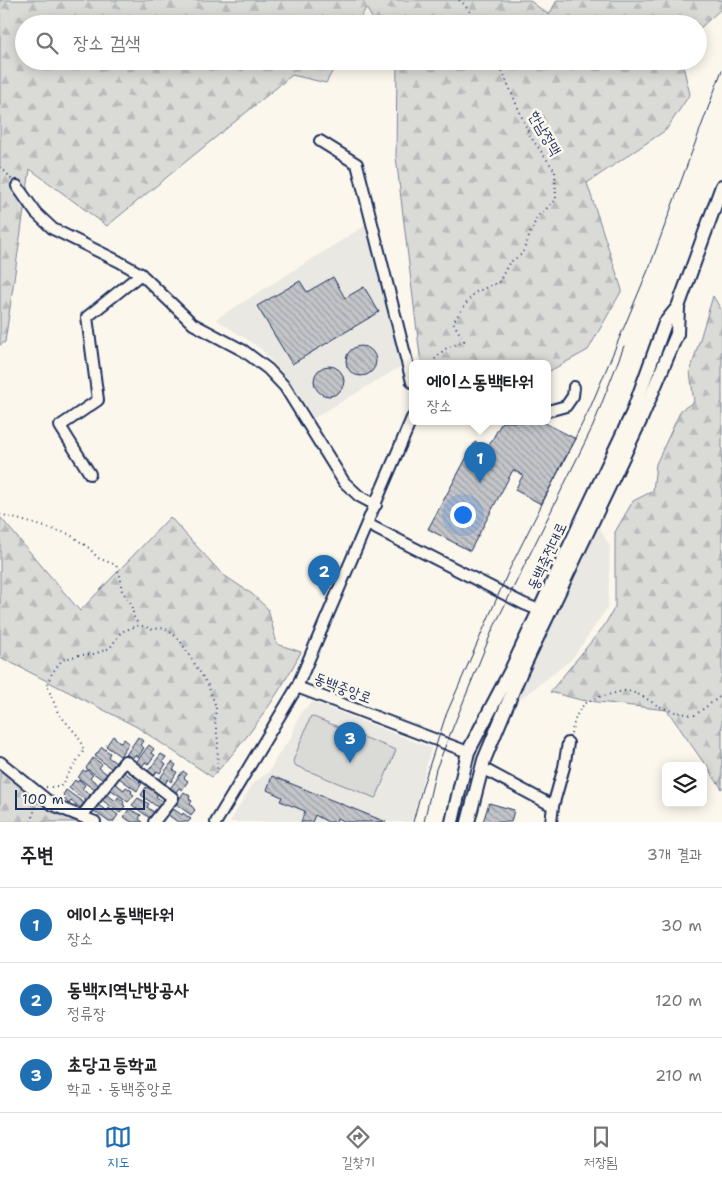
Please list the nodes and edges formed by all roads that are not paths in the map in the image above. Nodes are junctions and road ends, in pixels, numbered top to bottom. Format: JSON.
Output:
{"nodes":[{"id":1,"x":320,"y":141,"type":"dead end"},
{"id":2,"x":17,"y":186,"type":"road end"},
{"id":3,"x":722,"y":186,"type":"edge"},
{"id":4,"x":718,"y":204,"type":"edge"},
{"id":5,"x":141,"y":274,"type":"junction"},
{"id":6,"x":678,"y":307,"type":"junction"},
{"id":7,"x":409,"y":370,"type":"edge"},
{"id":8,"x":574,"y":387,"type":"dead end"},
{"id":9,"x":551,"y":410,"type":"edge"},
{"id":10,"x":409,"y":425,"type":"edge"},
{"id":11,"x":90,"y":474,"type":"dead end"},
{"id":12,"x":376,"y":505,"type":"junction"},
{"id":13,"x":367,"y":524,"type":"junction"},
{"id":14,"x":539,"y":610,"type":"junction"},
{"id":15,"x":297,"y":687,"type":"junction"},
{"id":16,"x":568,"y":742,"type":"road end"},
{"id":17,"x":468,"y":752,"type":"junction"},
{"id":18,"x":0,"y":762,"type":"edge"},
{"id":19,"x":482,"y":768,"type":"junction"},
{"id":20,"x":552,"y":806,"type":"junction"},
{"id":21,"x":82,"y":816,"type":"junction"},
{"id":22,"x":95,"y":822,"type":"edge"},
{"id":23,"x":154,"y":822,"type":"edge"},
{"id":24,"x":216,"y":822,"type":"edge"},
{"id":25,"x":452,"y":822,"type":"edge"},
{"id":26,"x":468,"y":822,"type":"edge"},
{"id":27,"x":550,"y":822,"type":"edge"}],
"edges":[{"from":1,"to":7,"type":"street"},
{"from":2,"to":5,"type":"street"},
{"from":3,"to":4,"type":"main road","name":"동백죽전대로"},
{"from":4,"to":6,"type":"main road","name":"동백죽전대로"},
{"from":5,"to":11,"type":"street"},
{"from":5,"to":12,"type":"street"},
{"from":6,"to":14,"type":"main road","name":"동백죽전대로"},
{"from":6,"to":19,"type":"main road","name":"동백죽전대로"},
{"from":8,"to":9,"type":"street"},
{"from":10,"to":12,"type":"street"},
{"from":12,"to":13,"type":"street"},
{"from":13,"to":14,"type":"street"},
{"from":13,"to":15,"type":"street"},
{"from":14,"to":17,"type":"main road","name":"동백죽전대로"},
{"from":15,"to":17,"type":"street","name":"동백중앙로"},
{"from":15,"to":24,"type":"street","name":"동백중앙로"},
{"from":16,"to":20,"type":"street"},
{"from":17,"to":25,"type":"main road","name":"동백죽전대로"},
{"from":18,"to":21,"type":"street"},
{"from":19,"to":20,"type":"street"},
{"from":19,"to":26,"type":"main road","name":"동백죽전대로"},
{"from":20,"to":27,"type":"street"},
{"from":21,"to":22,"type":"street"},
{"from":21,"to":23,"type":"street"}]}
